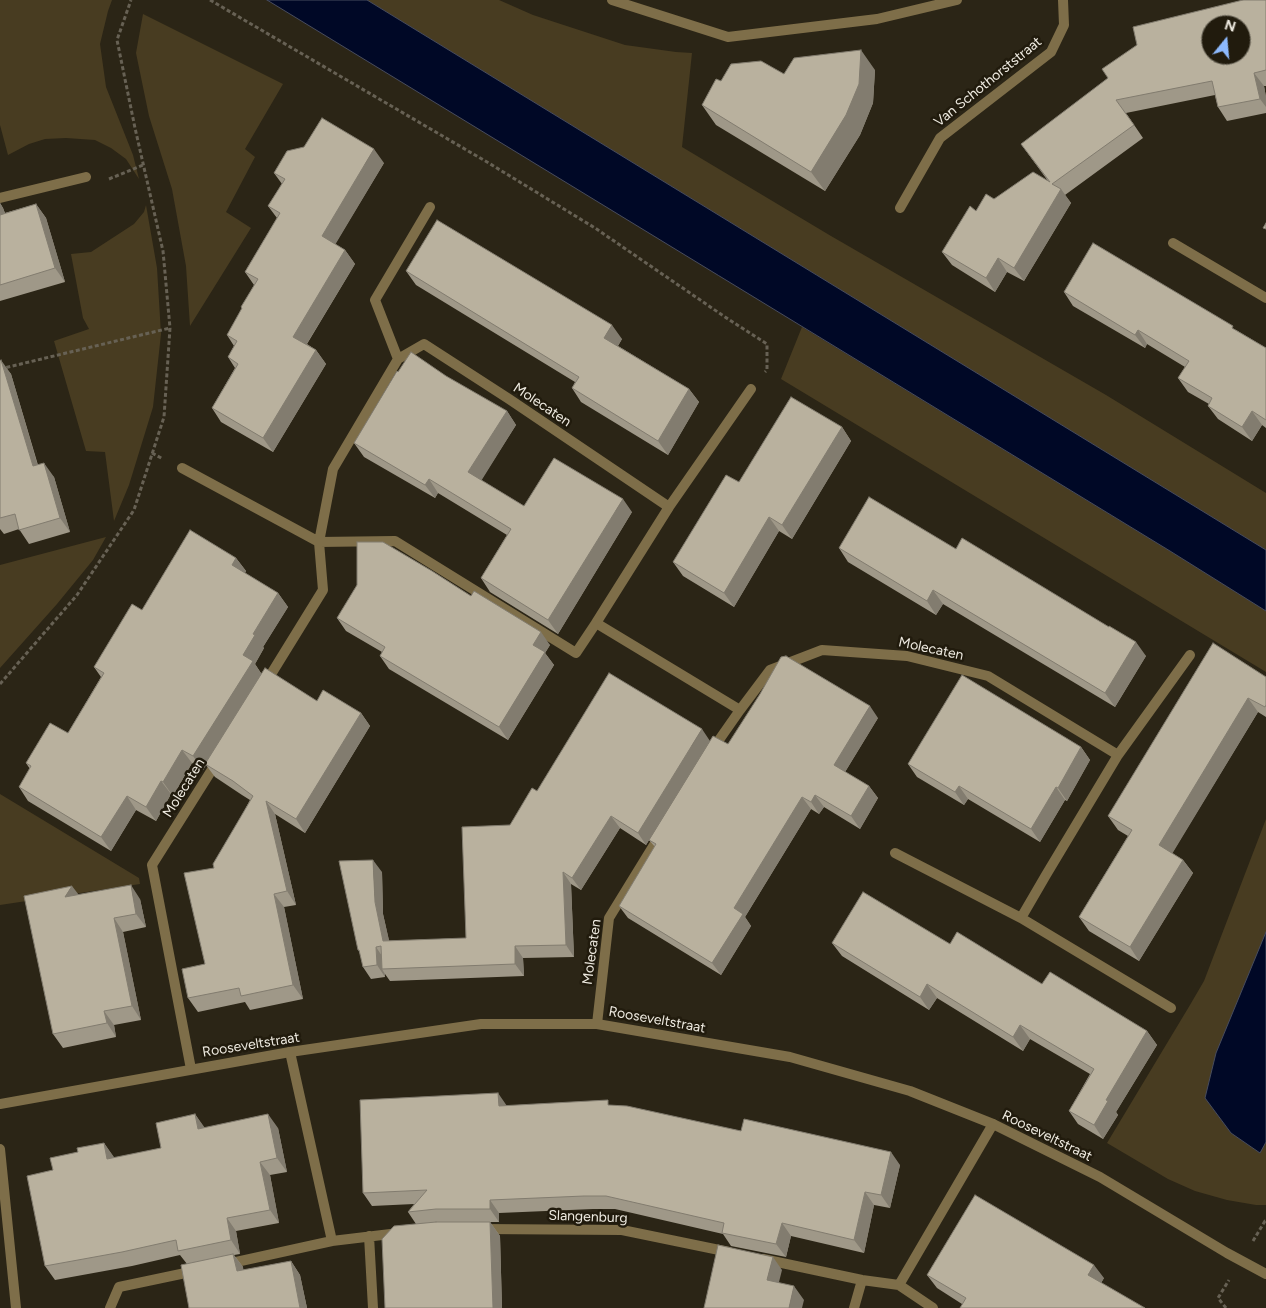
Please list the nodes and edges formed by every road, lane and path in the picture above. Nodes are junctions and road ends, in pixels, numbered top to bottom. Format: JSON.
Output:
{"nodes":[{"id":1,"x":131,"y":0,"type":"edge"},
{"id":2,"x":210,"y":0,"type":"edge"},
{"id":3,"x":612,"y":0,"type":"edge"},
{"id":4,"x":957,"y":0,"type":"edge"},
{"id":5,"x":1063,"y":0,"type":"edge"},
{"id":6,"x":143,"y":165,"type":"junction"},
{"id":7,"x":86,"y":177,"type":"joint"},
{"id":8,"x":0,"y":198,"type":"edge"},
{"id":9,"x":430,"y":207,"type":"dead end"},
{"id":10,"x":900,"y":208,"type":"dead end"},
{"id":11,"x":1173,"y":243,"type":"dead end"},
{"id":12,"x":1266,"y":298,"type":"edge"},
{"id":13,"x":170,"y":328,"type":"junction"},
{"id":14,"x":398,"y":359,"type":"junction"},
{"id":15,"x":0,"y":370,"type":"edge"},
{"id":16,"x":751,"y":389,"type":"joint"},
{"id":17,"x":182,"y":468,"type":"dead end"},
{"id":18,"x":669,"y":507,"type":"junction"},
{"id":19,"x":319,"y":542,"type":"junction"},
{"id":20,"x":596,"y":622,"type":"junction"},
{"id":21,"x":1190,"y":655,"type":"dead end"},
{"id":22,"x":0,"y":684,"type":"edge"},
{"id":23,"x":261,"y":690,"type":"edge"},
{"id":24,"x":740,"y":710,"type":"junction"},
{"id":25,"x":225,"y":748,"type":"edge"},
{"id":26,"x":1118,"y":755,"type":"junction"},
{"id":27,"x":706,"y":760,"type":"edge"},
{"id":28,"x":665,"y":827,"type":"edge"},
{"id":29,"x":895,"y":853,"type":"dead end"},
{"id":30,"x":1021,"y":918,"type":"junction"},
{"id":31,"x":1171,"y":1008,"type":"dead end"},
{"id":32,"x":597,"y":1024,"type":"junction"},
{"id":33,"x":290,"y":1052,"type":"junction"},
{"id":34,"x":191,"y":1069,"type":"junction"},
{"id":35,"x":0,"y":1104,"type":"edge"},
{"id":36,"x":993,"y":1124,"type":"junction"},
{"id":37,"x":0,"y":1150,"type":"edge"},
{"id":38,"x":474,"y":1229,"type":"edge"},
{"id":39,"x":407,"y":1232,"type":"edge"},
{"id":40,"x":369,"y":1236,"type":"junction"},
{"id":41,"x":332,"y":1241,"type":"junction"},
{"id":42,"x":737,"y":1254,"type":"edge"},
{"id":43,"x":756,"y":1258,"type":"edge"},
{"id":44,"x":1266,"y":1274,"type":"edge"},
{"id":45,"x":862,"y":1280,"type":"junction"},
{"id":46,"x":899,"y":1286,"type":"junction"},
{"id":47,"x":16,"y":1308,"type":"edge"},
{"id":48,"x":110,"y":1308,"type":"edge"},
{"id":49,"x":373,"y":1308,"type":"edge"},
{"id":50,"x":854,"y":1308,"type":"edge"},
{"id":51,"x":933,"y":1308,"type":"edge"}],
"edges":[{"from":1,"to":6,"type":"path"},
{"from":2,"to":16,"type":"path"},
{"from":3,"to":4,"type":"street"},
{"from":5,"to":10,"type":"street","name":"Van Schothorststraat"},
{"from":6,"to":7,"type":"path"},
{"from":6,"to":13,"type":"path"},
{"from":7,"to":8,"type":"street"},
{"from":9,"to":14,"type":"street"},
{"from":11,"to":12,"type":"street"},
{"from":13,"to":15,"type":"path"},
{"from":13,"to":22,"type":"path"},
{"from":14,"to":18,"type":"street","name":"Molecaten"},
{"from":14,"to":19,"type":"street","name":"Molecaten"},
{"from":16,"to":18,"type":"street"},
{"from":17,"to":19,"type":"street"},
{"from":18,"to":20,"type":"street"},
{"from":19,"to":20,"type":"street"},
{"from":19,"to":23,"type":"street","name":"Molecaten"},
{"from":20,"to":24,"type":"street"},
{"from":21,"to":26,"type":"street"},
{"from":24,"to":26,"type":"street","name":"Molecaten"},
{"from":24,"to":27,"type":"street","name":"Molecaten"},
{"from":25,"to":34,"type":"street","name":"Molecaten"},
{"from":26,"to":30,"type":"street"},
{"from":28,"to":32,"type":"street","name":"Molecaten"},
{"from":29,"to":30,"type":"street"},
{"from":30,"to":31,"type":"street"},
{"from":32,"to":33,"type":"street","name":"Rooseveltstraat"},
{"from":32,"to":36,"type":"street","name":"Rooseveltstraat"},
{"from":33,"to":34,"type":"street","name":"Rooseveltstraat"},
{"from":33,"to":41,"type":"street"},
{"from":34,"to":35,"type":"street","name":"Rooseveltstraat"},
{"from":36,"to":44,"type":"street","name":"Rooseveltstraat"},
{"from":36,"to":46,"type":"street"},
{"from":37,"to":47,"type":"street"},
{"from":38,"to":42,"type":"street","name":"Slangenburg"},
{"from":39,"to":40,"type":"street"},
{"from":40,"to":41,"type":"street"},
{"from":40,"to":49,"type":"street"},
{"from":41,"to":48,"type":"street"},
{"from":43,"to":45,"type":"street"},
{"from":45,"to":46,"type":"street"},
{"from":45,"to":50,"type":"street"},
{"from":46,"to":51,"type":"street"}]}
